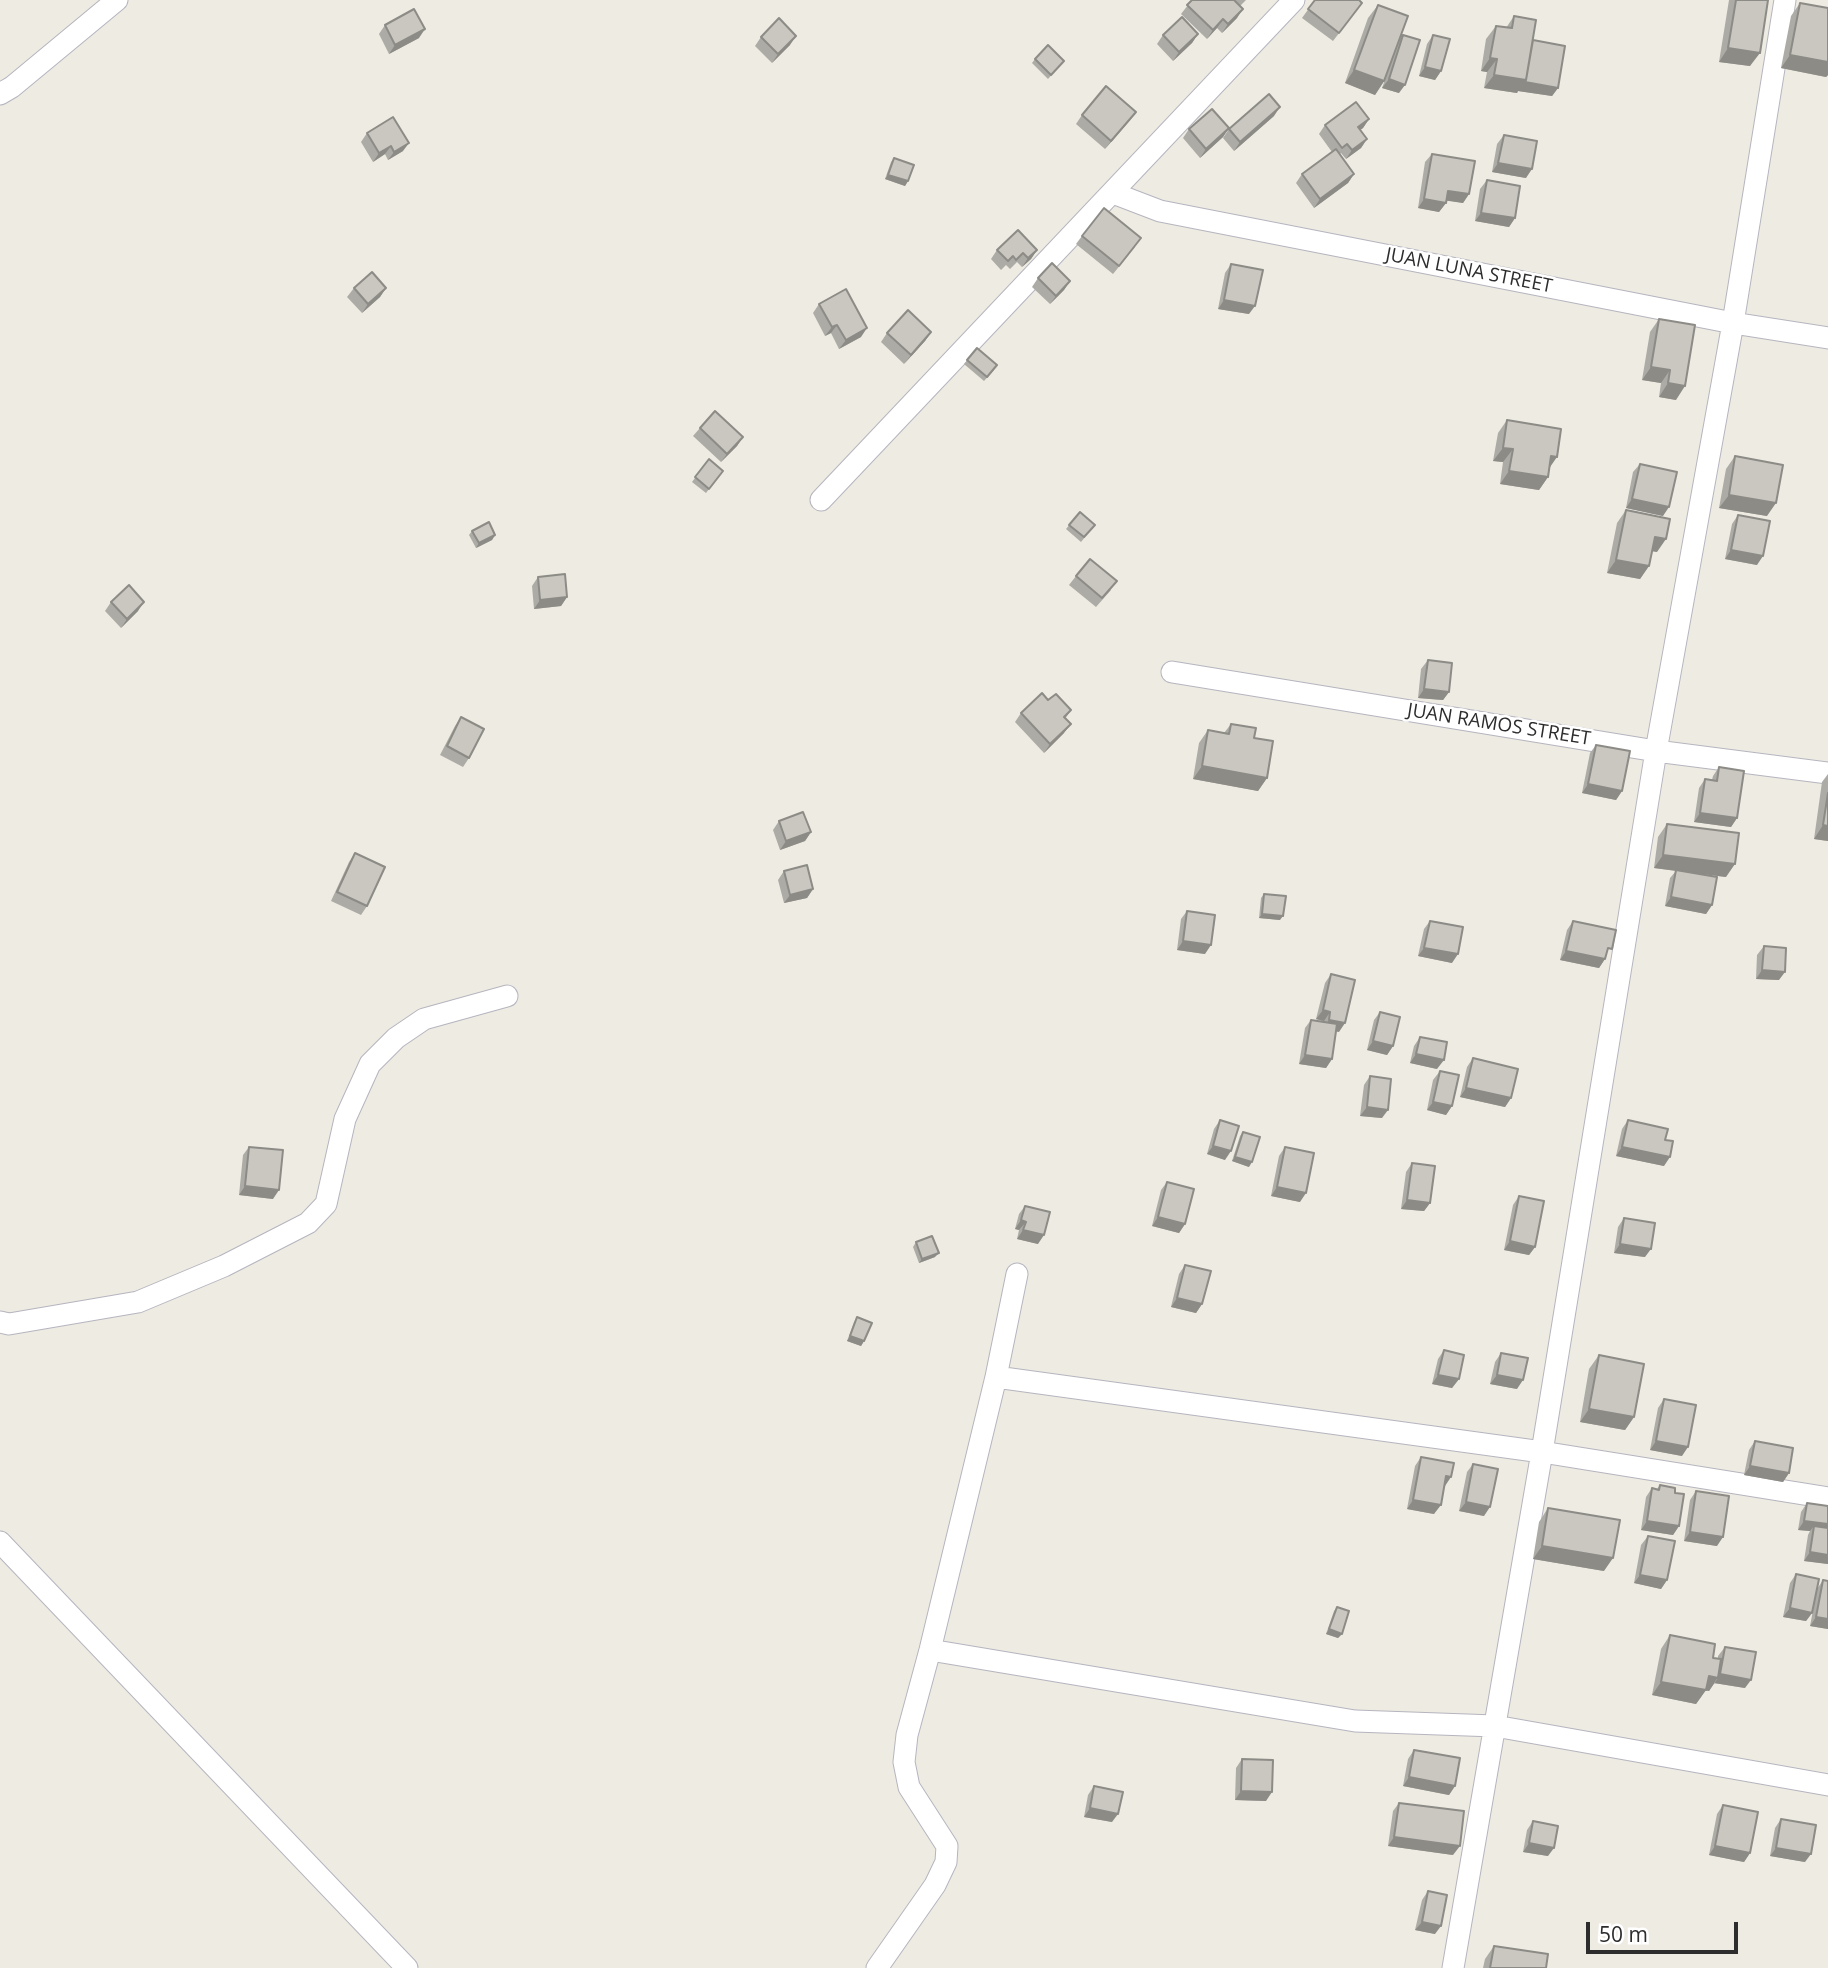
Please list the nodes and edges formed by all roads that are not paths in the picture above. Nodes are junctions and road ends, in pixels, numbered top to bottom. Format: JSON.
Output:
{"nodes":[{"id":1,"x":117,"y":0,"type":"edge"},
{"id":2,"x":1294,"y":0,"type":"edge"},
{"id":3,"x":1786,"y":0,"type":"edge"},
{"id":4,"x":0,"y":94,"type":"edge"},
{"id":5,"x":1113,"y":193,"type":"junction"},
{"id":6,"x":1733,"y":323,"type":"junction"},
{"id":7,"x":1828,"y":338,"type":"edge"},
{"id":8,"x":821,"y":500,"type":"dead end"},
{"id":9,"x":1172,"y":672,"type":"dead end"},
{"id":10,"x":1656,"y":751,"type":"junction"},
{"id":11,"x":1828,"y":773,"type":"edge"},
{"id":12,"x":508,"y":996,"type":"dead end"},
{"id":13,"x":1017,"y":1274,"type":"dead end"},
{"id":14,"x":0,"y":1322,"type":"edge"},
{"id":15,"x":996,"y":1377,"type":"junction"},
{"id":16,"x":1542,"y":1452,"type":"junction"},
{"id":17,"x":1828,"y":1498,"type":"edge"},
{"id":18,"x":0,"y":1542,"type":"edge"},
{"id":19,"x":930,"y":1650,"type":"junction"},
{"id":20,"x":1495,"y":1726,"type":"junction"},
{"id":21,"x":1828,"y":1785,"type":"edge"},
{"id":22,"x":407,"y":1968,"type":"edge"},
{"id":23,"x":877,"y":1968,"type":"edge"},
{"id":24,"x":1453,"y":1968,"type":"edge"}],
"edges":[{"from":1,"to":4,"type":"street"},
{"from":2,"to":5,"type":"street"},
{"from":3,"to":6,"type":"street"},
{"from":5,"to":6,"type":"street","name":"JUAN LUNA STREET"},
{"from":5,"to":8,"type":"street"},
{"from":6,"to":7,"type":"street","name":"JUAN LUNA STREET"},
{"from":6,"to":10,"type":"street"},
{"from":9,"to":10,"type":"street","name":"JUAN RAMOS STREET"},
{"from":10,"to":11,"type":"street","name":"JUAN RAMOS STREET"},
{"from":10,"to":16,"type":"street"},
{"from":12,"to":14,"type":"street"},
{"from":13,"to":15,"type":"street"},
{"from":15,"to":16,"type":"street"},
{"from":15,"to":19,"type":"street"},
{"from":16,"to":17,"type":"street"},
{"from":16,"to":20,"type":"street"},
{"from":18,"to":22,"type":"street"},
{"from":19,"to":20,"type":"street"},
{"from":19,"to":23,"type":"street"},
{"from":20,"to":21,"type":"street"},
{"from":20,"to":24,"type":"street"}]}
